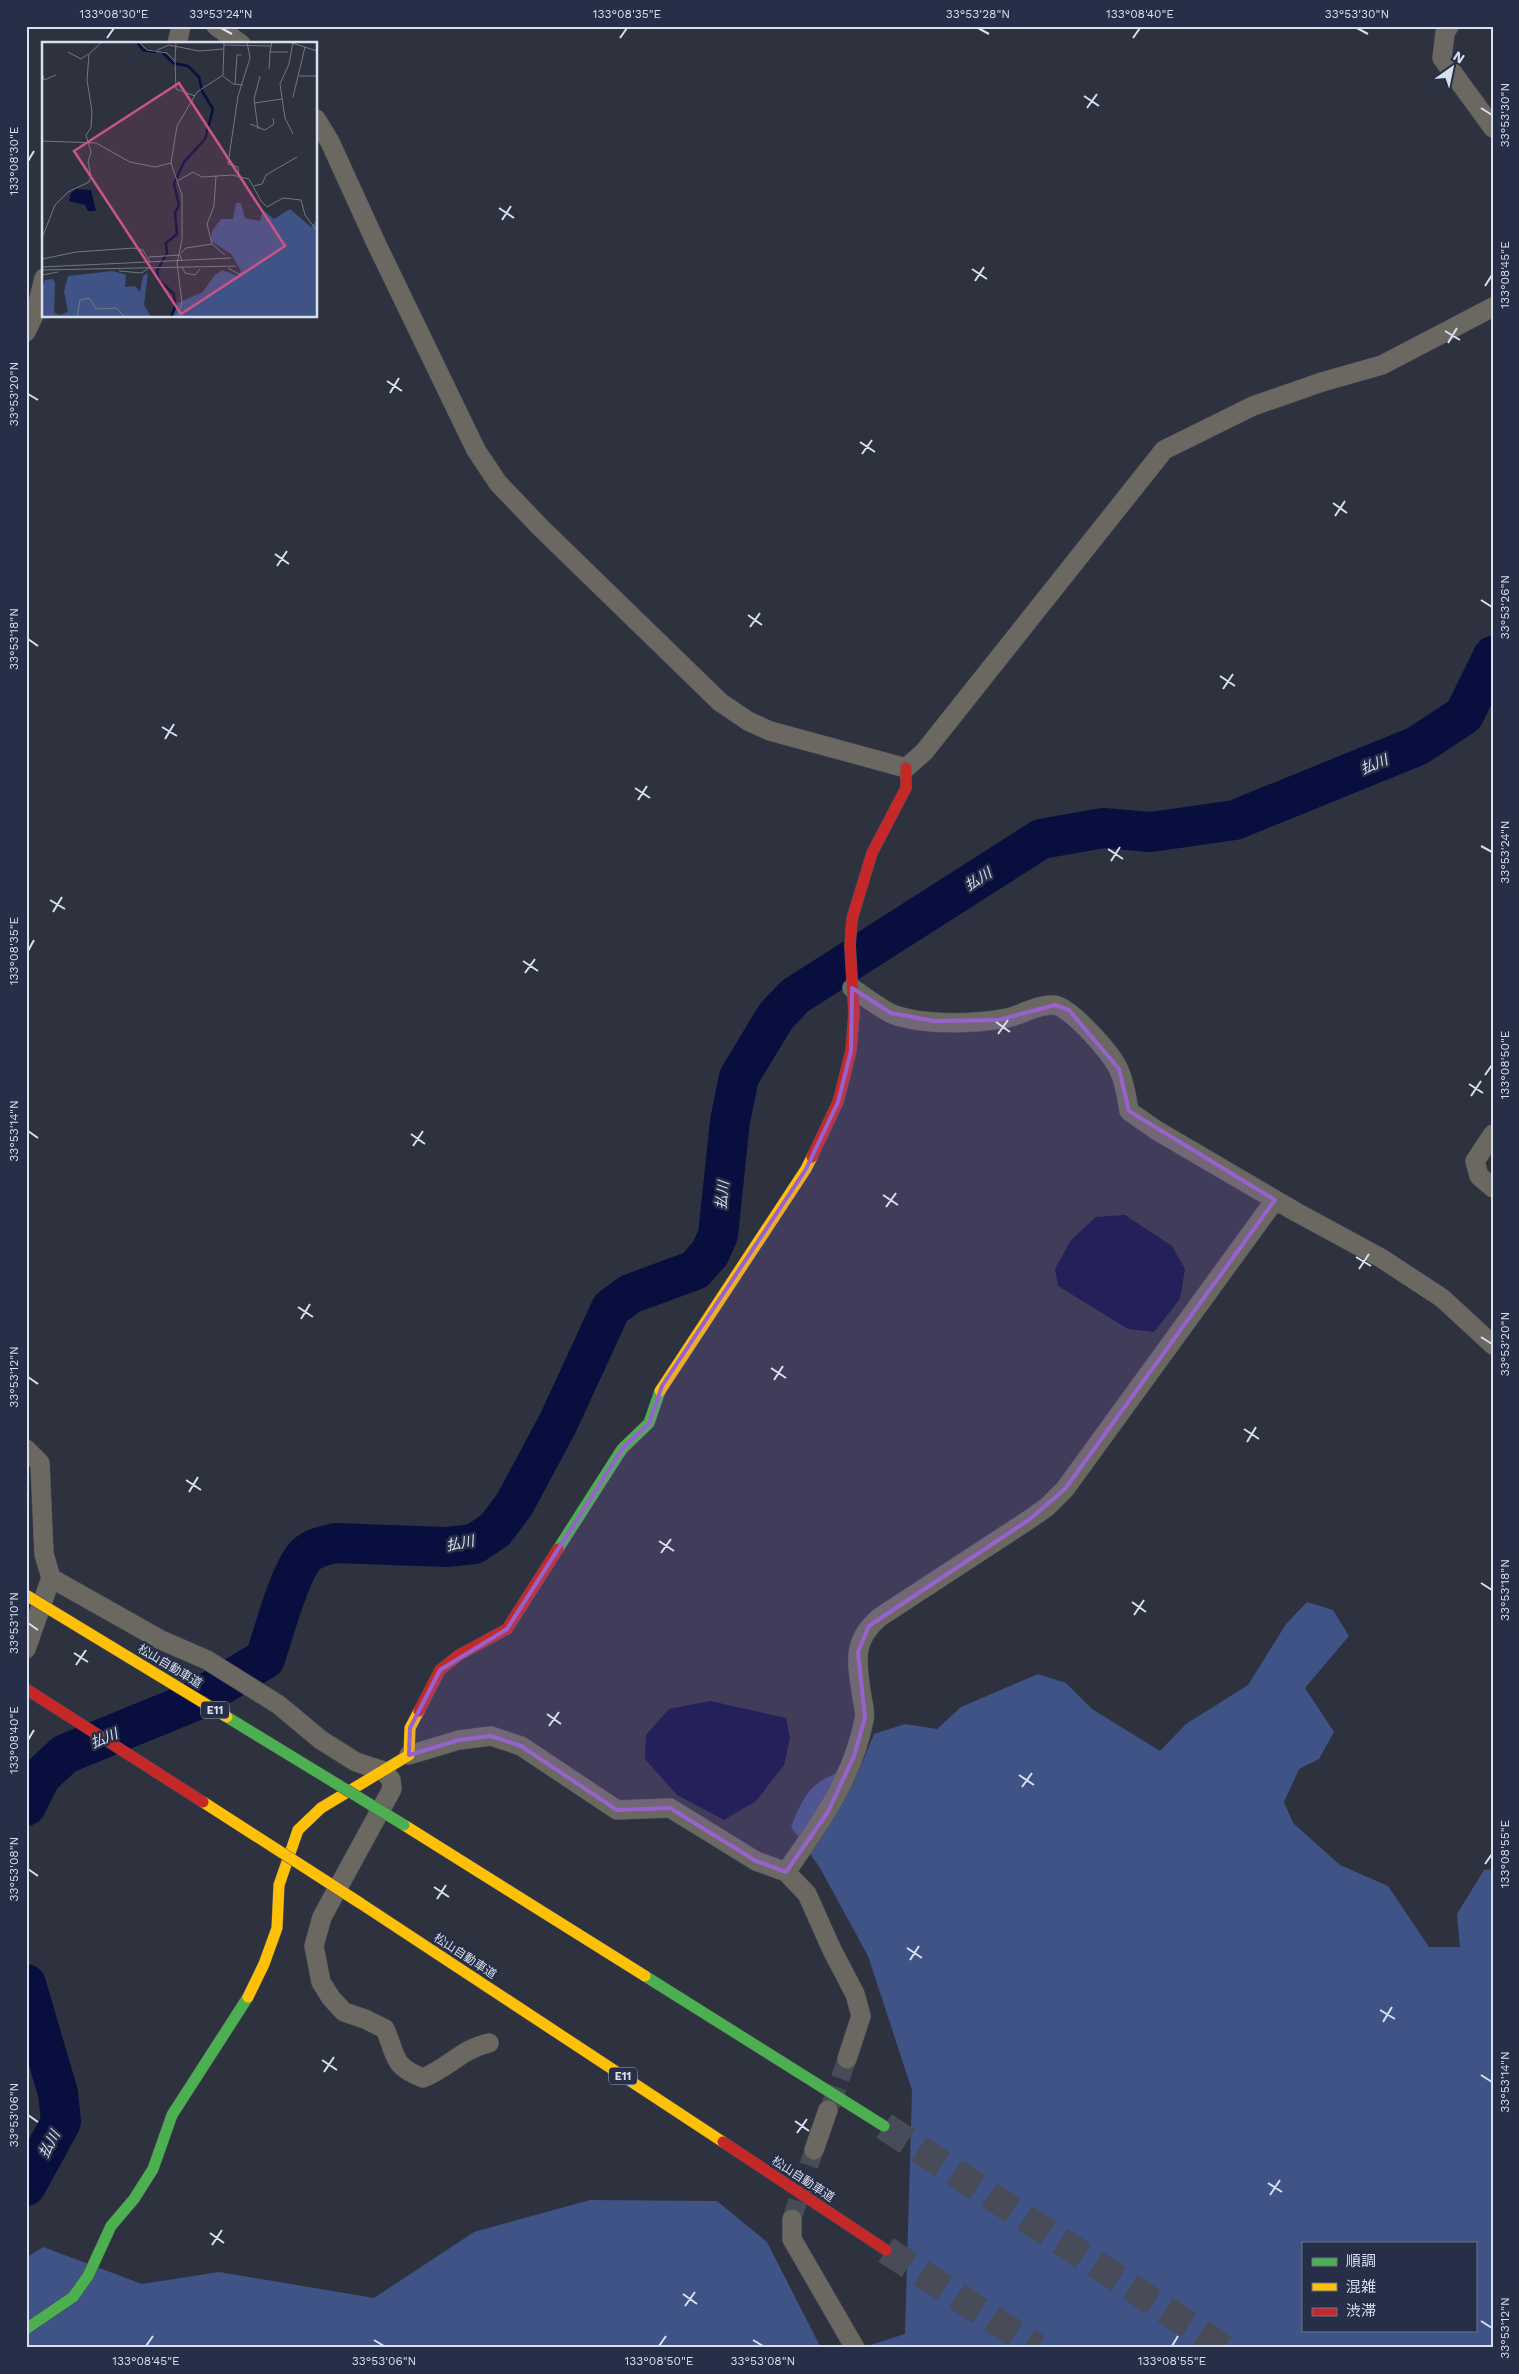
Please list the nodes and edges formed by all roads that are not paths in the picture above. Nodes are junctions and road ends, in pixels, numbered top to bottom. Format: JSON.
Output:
{"nodes":[{"id":1,"x":181,"y":26,"type":"edge"},
{"id":2,"x":216,"y":26,"type":"edge"},
{"id":3,"x":1449,"y":26,"type":"edge"},
{"id":4,"x":177,"y":42,"type":"edge"},
{"id":5,"x":238,"y":42,"type":"edge"},
{"id":6,"x":318,"y":121,"type":"edge"},
{"id":7,"x":1493,"y":128,"type":"edge"},
{"id":8,"x":42,"y":286,"type":"edge"},
{"id":9,"x":1493,"y":307,"type":"edge"},
{"id":10,"x":26,"y":332,"type":"edge"},
{"id":11,"x":906,"y":768,"type":"junction"},
{"id":12,"x":852,"y":988,"type":"junction"},
{"id":13,"x":1493,"y":1134,"type":"edge"},
{"id":14,"x":1493,"y":1188,"type":"edge"},
{"id":15,"x":1275,"y":1200,"type":"junction"},
{"id":16,"x":1493,"y":1345,"type":"edge"},
{"id":17,"x":26,"y":1449,"type":"edge"},
{"id":18,"x":51,"y":1578,"type":"junction"},
{"id":19,"x":26,"y":1595,"type":"edge"},
{"id":20,"x":26,"y":1649,"type":"edge"},
{"id":21,"x":26,"y":1688,"type":"edge"},
{"id":22,"x":409,"y":1755,"type":"junction"},
{"id":23,"x":384,"y":1771,"type":"junction"},
{"id":24,"x":786,"y":1872,"type":"junction"},
{"id":25,"x":489,"y":2043,"type":"dead end"},
{"id":26,"x":848,"y":2059,"type":"tunnel mouth"},
{"id":27,"x":828,"y":2110,"type":"tunnel mouth"},
{"id":28,"x":884,"y":2126,"type":"tunnel mouth"},
{"id":29,"x":814,"y":2150,"type":"tunnel mouth"},
{"id":30,"x":792,"y":2218,"type":"tunnel mouth"},
{"id":31,"x":886,"y":2250,"type":"tunnel mouth"},
{"id":32,"x":26,"y":2330,"type":"edge"},
{"id":33,"x":855,"y":2348,"type":"edge"}],
"edges":[{"from":1,"to":4,"type":"street"},
{"from":2,"to":5,"type":"street"},
{"from":3,"to":7,"type":"street"},
{"from":6,"to":11,"type":"street"},
{"from":8,"to":10,"type":"street"},
{"from":9,"to":11,"type":"street"},
{"from":11,"to":12,"type":"main road"},
{"from":12,"to":15,"type":"street"},
{"from":12,"to":22,"type":"main road"},
{"from":13,"to":14,"type":"street"},
{"from":15,"to":16,"type":"street"},
{"from":15,"to":24,"type":"street"},
{"from":17,"to":18,"type":"street"},
{"from":18,"to":20,"type":"street"},
{"from":18,"to":23,"type":"street"},
{"from":19,"to":28,"type":"main road","name":"松山自動車道","number":"E11","bridge":true},
{"from":21,"to":31,"type":"main road","name":"松山自動車道","number":"E11","bridge":true},
{"from":22,"to":23,"type":"main road"},
{"from":22,"to":24,"type":"street"},
{"from":23,"to":25,"type":"street"},
{"from":23,"to":32,"type":"main road"},
{"from":24,"to":26,"type":"street"},
{"from":27,"to":29,"type":"street"},
{"from":30,"to":33,"type":"street"}]}
